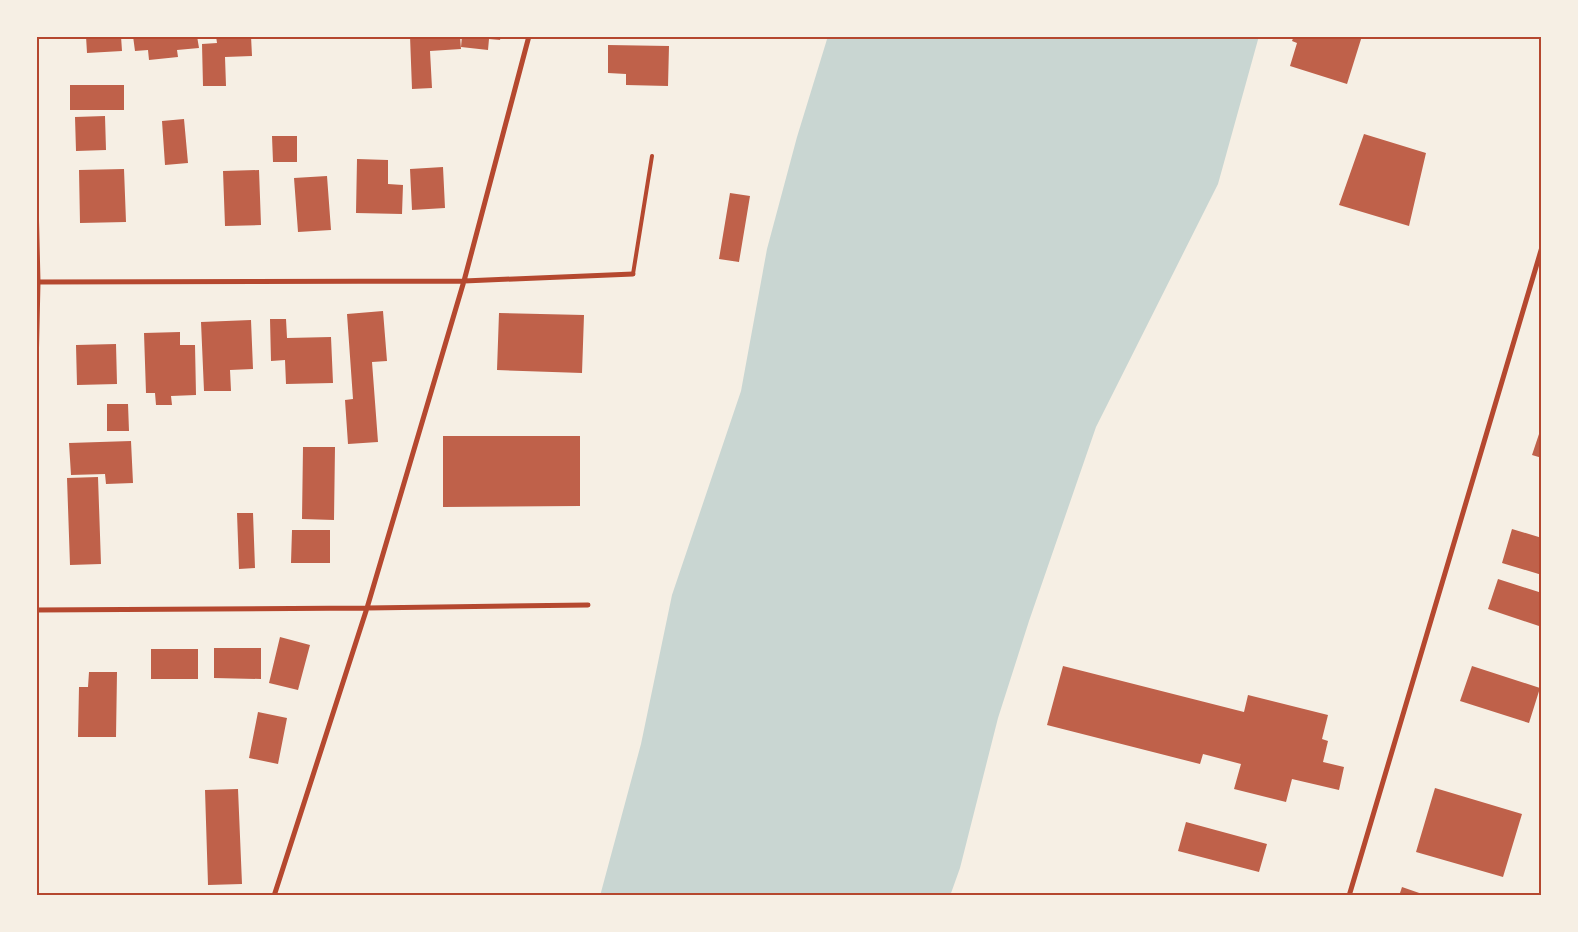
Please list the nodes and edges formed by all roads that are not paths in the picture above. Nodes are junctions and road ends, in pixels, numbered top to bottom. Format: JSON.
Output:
{"nodes":[{"id":1,"x":529,"y":36,"type":"edge"},
{"id":2,"x":652,"y":156,"type":"dead end"},
{"id":3,"x":36,"y":200,"type":"edge"},
{"id":4,"x":1542,"y":247,"type":"edge"},
{"id":5,"x":633,"y":274,"type":"joint"},
{"id":6,"x":464,"y":281,"type":"junction"},
{"id":7,"x":37,"y":282,"type":"edge"},
{"id":8,"x":36,"y":370,"type":"edge"},
{"id":9,"x":588,"y":604,"type":"dead end"},
{"id":10,"x":367,"y":608,"type":"junction"},
{"id":11,"x":36,"y":610,"type":"edge"},
{"id":12,"x":274,"y":896,"type":"edge"},
{"id":13,"x":1349,"y":896,"type":"edge"}],
"edges":[{"from":1,"to":6,"type":"street"},
{"from":2,"to":5,"type":"lane"},
{"from":3,"to":7,"type":"street"},
{"from":4,"to":13,"type":"street"},
{"from":5,"to":6,"type":"street"},
{"from":6,"to":7,"type":"street"},
{"from":6,"to":10,"type":"street"},
{"from":7,"to":8,"type":"street"},
{"from":9,"to":10,"type":"street"},
{"from":10,"to":11,"type":"street"},
{"from":10,"to":12,"type":"street"}]}
